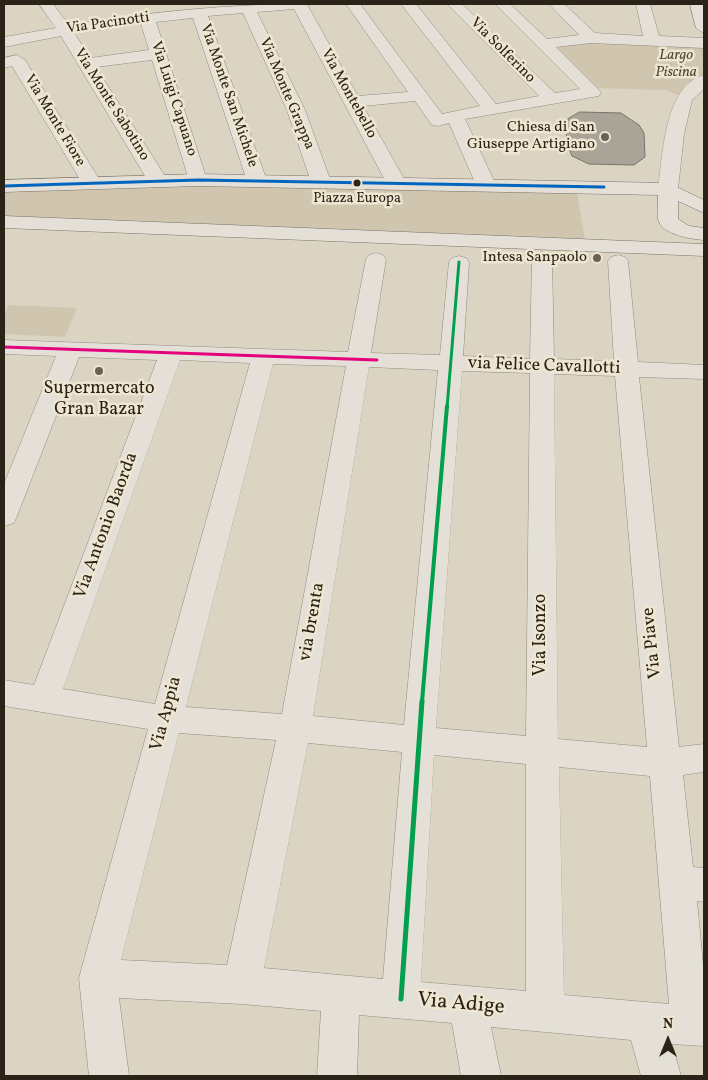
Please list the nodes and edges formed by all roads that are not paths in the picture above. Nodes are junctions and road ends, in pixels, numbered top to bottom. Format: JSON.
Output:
{"nodes":[{"id":1,"x":46,"y":4,"type":"edge"},
{"id":2,"x":300,"y":4,"type":"edge"},
{"id":3,"x":352,"y":4,"type":"edge"},
{"id":4,"x":408,"y":4,"type":"edge"},
{"id":5,"x":454,"y":4,"type":"edge"},
{"id":6,"x":502,"y":4,"type":"edge"},
{"id":7,"x":556,"y":4,"type":"edge"},
{"id":8,"x":643,"y":4,"type":"edge"},
{"id":9,"x":248,"y":8,"type":"junction"},
{"id":10,"x":199,"y":12,"type":"junction"},
{"id":11,"x":147,"y":18,"type":"junction"},
{"id":12,"x":65,"y":30,"type":"junction"},
{"id":13,"x":591,"y":38,"type":"junction"},
{"id":14,"x":652,"y":40,"type":"junction"},
{"id":15,"x":4,"y":42,"type":"edge"},
{"id":16,"x":704,"y":43,"type":"edge"},
{"id":17,"x":544,"y":44,"type":"junction"},
{"id":18,"x":158,"y":54,"type":"junction"},
{"id":19,"x":10,"y":62,"type":"edge"},
{"id":20,"x":86,"y":63,"type":"junction"},
{"id":21,"x":704,"y":80,"type":"edge"},
{"id":22,"x":419,"y":96,"type":"junction"},
{"id":23,"x":550,"y":98,"type":"junction"},
{"id":24,"x":352,"y":102,"type":"junction"},
{"id":25,"x":490,"y":108,"type":"junction"},
{"id":26,"x":455,"y":116,"type":"junction"},
{"id":27,"x":198,"y":180,"type":"junction"},
{"id":28,"x":158,"y":181,"type":"junction"},
{"id":29,"x":257,"y":181,"type":"junction"},
{"id":30,"x":91,"y":182,"type":"junction"},
{"id":31,"x":321,"y":182,"type":"junction"},
{"id":32,"x":397,"y":184,"type":"junction"},
{"id":33,"x":486,"y":185,"type":"junction"},
{"id":34,"x":4,"y":186,"type":"edge"},
{"id":35,"x":668,"y":189,"type":"junction"},
{"id":36,"x":704,"y":207,"type":"edge"},
{"id":37,"x":668,"y":213,"type":"junction"},
{"id":38,"x":4,"y":222,"type":"edge"},
{"id":39,"x":700,"y":238,"type":"edge"},
{"id":40,"x":376,"y":258,"type":"dead end"},
{"id":41,"x":542,"y":258,"type":"dead end"},
{"id":42,"x":618,"y":261,"type":"dead end"},
{"id":43,"x":459,"y":262,"type":"dead end"},
{"id":44,"x":4,"y":347,"type":"edge"},
{"id":45,"x":70,"y":349,"type":"junction"},
{"id":46,"x":171,"y":353,"type":"junction"},
{"id":47,"x":264,"y":356,"type":"junction"},
{"id":48,"x":358,"y":359,"type":"junction"},
{"id":49,"x":451,"y":363,"type":"junction"},
{"id":50,"x":541,"y":367,"type":"junction"},
{"id":51,"x":625,"y":370,"type":"junction"},
{"id":52,"x":704,"y":372,"type":"edge"},
{"id":53,"x":4,"y":516,"type":"edge"},
{"id":54,"x":4,"y":694,"type":"edge"},
{"id":55,"x":44,"y":699,"type":"junction"},
{"id":56,"x":166,"y":719,"type":"junction"},
{"id":57,"x":295,"y":728,"type":"junction"},
{"id":58,"x":419,"y":741,"type":"junction"},
{"id":59,"x":542,"y":751,"type":"junction"},
{"id":60,"x":704,"y":758,"type":"edge"},
{"id":61,"x":665,"y":763,"type":"junction"},
{"id":62,"x":691,"y":884,"type":"edge"},
{"id":63,"x":98,"y":978,"type":"junction"},
{"id":64,"x":242,"y":985,"type":"junction"},
{"id":65,"x":341,"y":994,"type":"junction"},
{"id":66,"x":401,"y":999,"type":"junction"},
{"id":67,"x":468,"y":1006,"type":"junction"},
{"id":68,"x":545,"y":1012,"type":"junction"},
{"id":69,"x":646,"y":1022,"type":"junction"},
{"id":70,"x":697,"y":1026,"type":"edge"},
{"id":71,"x":109,"y":1076,"type":"edge"},
{"id":72,"x":336,"y":1076,"type":"edge"},
{"id":73,"x":481,"y":1076,"type":"edge"},
{"id":74,"x":661,"y":1076,"type":"edge"}],
"edges":[{"from":1,"to":12,"type":"street","name":"Via Monte Sabotino"},
{"from":2,"to":9,"type":"street","name":"Via Pacinotti"},
{"from":2,"to":24,"type":"street","name":"Via Montebello"},
{"from":3,"to":22,"type":"street"},
{"from":4,"to":25,"type":"street"},
{"from":5,"to":23,"type":"street","name":"Via Solferino"},
{"from":6,"to":17,"type":"street"},
{"from":7,"to":13,"type":"street"},
{"from":8,"to":14,"type":"street"},
{"from":9,"to":10,"type":"street","name":"Via Pacinotti"},
{"from":9,"to":31,"type":"street","name":"Via Monte Grappa"},
{"from":10,"to":11,"type":"street","name":"Via Pacinotti"},
{"from":10,"to":29,"type":"street","name":"Via Monte San Michele"},
{"from":11,"to":12,"type":"street","name":"Via Pacinotti"},
{"from":11,"to":18,"type":"street","name":"Via Luigi Capuano"},
{"from":12,"to":15,"type":"street","name":"Via Pacinotti"},
{"from":12,"to":20,"type":"street","name":"Via Monte Sabotino"},
{"from":13,"to":14,"type":"street"},
{"from":13,"to":17,"type":"street"},
{"from":14,"to":16,"type":"street"},
{"from":17,"to":23,"type":"street"},
{"from":18,"to":20,"type":"street"},
{"from":18,"to":27,"type":"street","name":"Via Luigi Capuano"},
{"from":19,"to":30,"type":"street","name":"Via Monte Fiore"},
{"from":20,"to":28,"type":"street","name":"Via Monte Sabotino"},
{"from":21,"to":35,"type":"street"},
{"from":22,"to":24,"type":"street"},
{"from":22,"to":26,"type":"street"},
{"from":23,"to":25,"type":"street"},
{"from":24,"to":32,"type":"street","name":"Via Montebello"},
{"from":25,"to":26,"type":"street"},
{"from":26,"to":33,"type":"street"},
{"from":27,"to":28,"type":"street"},
{"from":27,"to":29,"type":"street"},
{"from":28,"to":30,"type":"street"},
{"from":29,"to":31,"type":"street"},
{"from":30,"to":34,"type":"street"},
{"from":31,"to":32,"type":"street"},
{"from":32,"to":33,"type":"street"},
{"from":33,"to":35,"type":"street"},
{"from":35,"to":36,"type":"street"},
{"from":35,"to":37,"type":"street"},
{"from":36,"to":37,"type":"street"},
{"from":37,"to":39,"type":"street"},
{"from":38,"to":39,"type":"street"},
{"from":40,"to":48,"type":"street","name":"via brenta"},
{"from":41,"to":50,"type":"street","name":"Via Isonzo"},
{"from":42,"to":51,"type":"street","name":"Via Piave"},
{"from":43,"to":49,"type":"street"},
{"from":44,"to":45,"type":"street","name":"via Felice Cavallotti"},
{"from":45,"to":46,"type":"street","name":"via Felice Cavallotti"},
{"from":45,"to":53,"type":"street"},
{"from":46,"to":47,"type":"street","name":"via Felice Cavallotti"},
{"from":46,"to":55,"type":"street","name":"Via Antonio Baorda"},
{"from":47,"to":48,"type":"street","name":"via Felice Cavallotti"},
{"from":47,"to":56,"type":"street","name":"Via Appia"},
{"from":48,"to":49,"type":"street","name":"via Felice Cavallotti"},
{"from":48,"to":57,"type":"street","name":"via brenta"},
{"from":49,"to":50,"type":"street","name":"via Felice Cavallotti"},
{"from":49,"to":58,"type":"street"},
{"from":50,"to":51,"type":"street","name":"via Felice Cavallotti"},
{"from":50,"to":59,"type":"street","name":"Via Isonzo"},
{"from":51,"to":52,"type":"street","name":"via Felice Cavallotti"},
{"from":51,"to":61,"type":"street","name":"Via Piave"},
{"from":54,"to":55,"type":"street"},
{"from":55,"to":56,"type":"street"},
{"from":56,"to":57,"type":"street"},
{"from":56,"to":63,"type":"street","name":"Via Appia"},
{"from":57,"to":58,"type":"street"},
{"from":57,"to":64,"type":"street","name":"via brenta"},
{"from":58,"to":59,"type":"street"},
{"from":58,"to":66,"type":"street"},
{"from":59,"to":61,"type":"street"},
{"from":59,"to":68,"type":"street","name":"Via Isonzo"},
{"from":60,"to":61,"type":"street"},
{"from":61,"to":62,"type":"street","name":"Via Piave"},
{"from":62,"to":70,"type":"street","name":"Via Piave"},
{"from":63,"to":64,"type":"street","name":"Via Adige"},
{"from":63,"to":71,"type":"street","name":"Via Appia"},
{"from":64,"to":65,"type":"street","name":"Via Adige"},
{"from":65,"to":66,"type":"street","name":"Via Adige"},
{"from":65,"to":72,"type":"street"},
{"from":66,"to":67,"type":"street","name":"Via Adige"},
{"from":67,"to":68,"type":"street","name":"Via Adige"},
{"from":67,"to":73,"type":"street"},
{"from":68,"to":69,"type":"street","name":"Via Adige"},
{"from":69,"to":70,"type":"street","name":"Via Adige"},
{"from":69,"to":74,"type":"street"}]}
